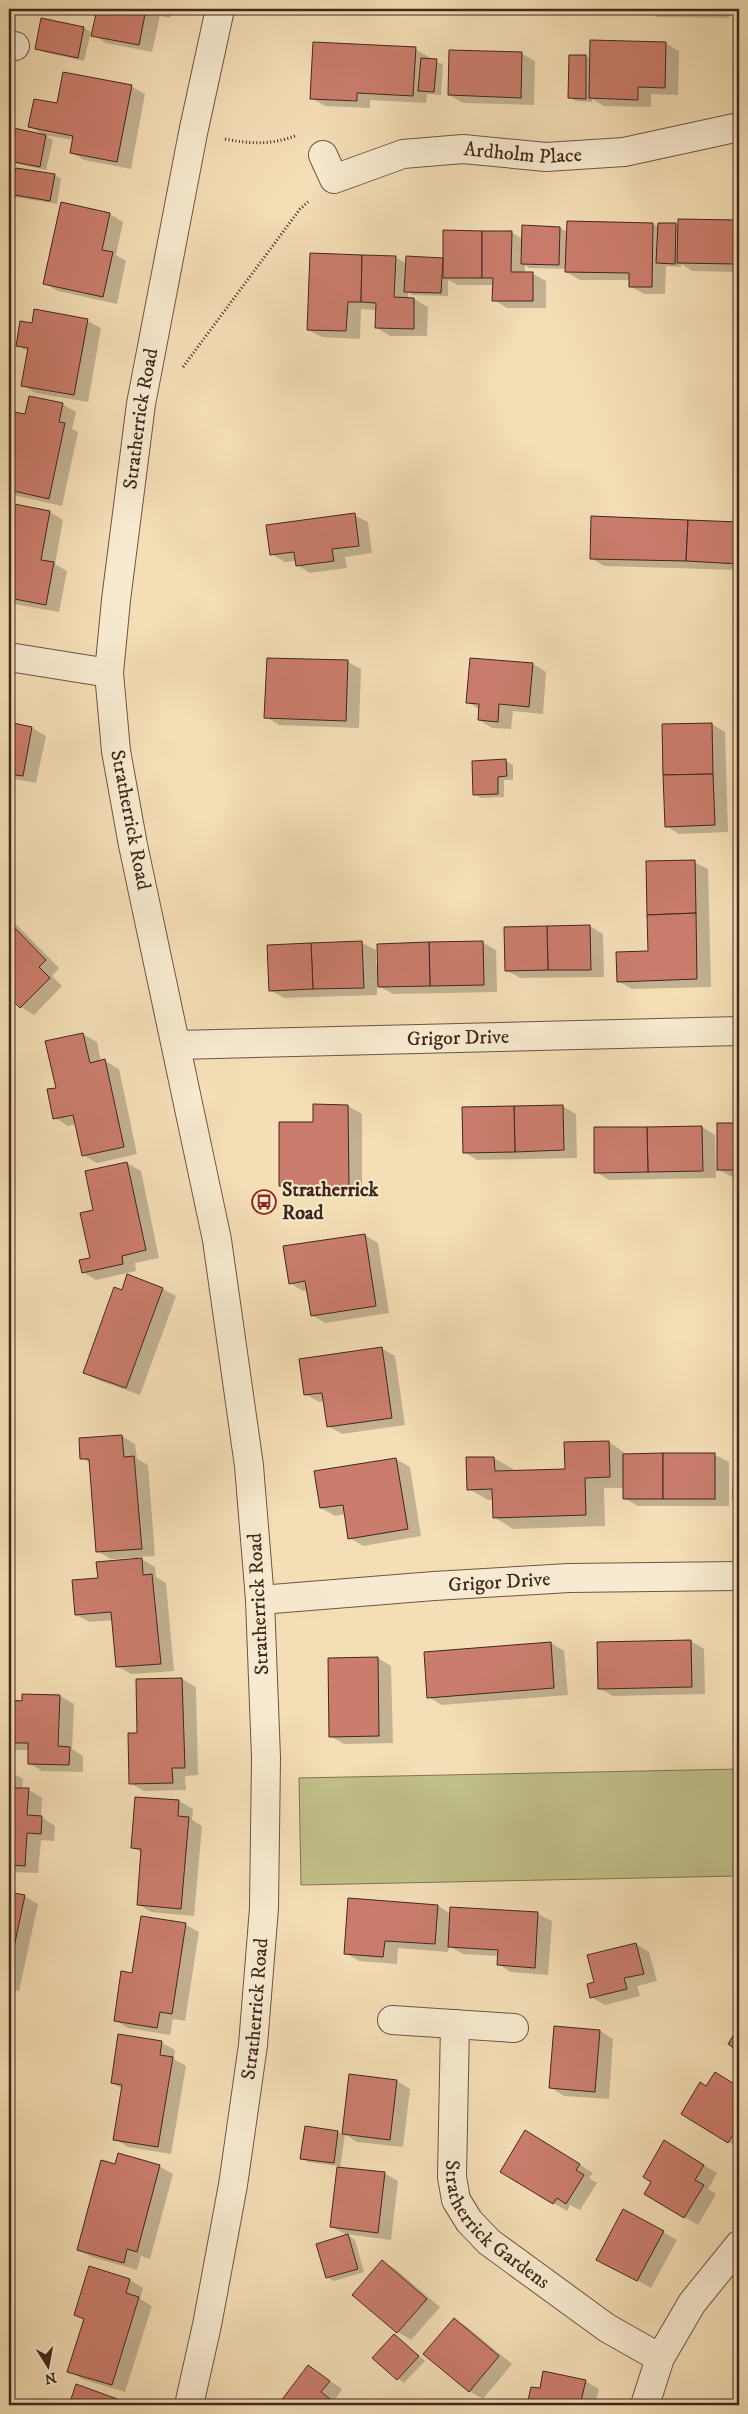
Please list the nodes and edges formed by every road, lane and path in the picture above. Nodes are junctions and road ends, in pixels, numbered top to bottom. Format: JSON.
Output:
{"nodes":[{"id":1,"x":220,"y":9,"type":"edge"},
{"id":2,"x":739,"y":127,"type":"edge"},
{"id":3,"x":193,"y":133,"type":"junction"},
{"id":4,"x":328,"y":167,"type":"junction"},
{"id":5,"x":146,"y":374,"type":"junction"},
{"id":6,"x":9,"y":657,"type":"edge"},
{"id":7,"x":110,"y":673,"type":"junction"},
{"id":8,"x":739,"y":1031,"type":"edge"},
{"id":9,"x":177,"y":1045,"type":"junction"},
{"id":10,"x":739,"y":1576,"type":"edge"},
{"id":11,"x":260,"y":1600,"type":"junction"},
{"id":12,"x":392,"y":2020,"type":"dead end"},
{"id":13,"x":456,"y":2024,"type":"junction"},
{"id":14,"x":514,"y":2028,"type":"dead end"},
{"id":15,"x":739,"y":2245,"type":"edge"},
{"id":16,"x":660,"y":2358,"type":"junction"},
{"id":17,"x":189,"y":2405,"type":"edge"},
{"id":18,"x":645,"y":2405,"type":"edge"}],
"edges":[{"from":1,"to":3,"type":"street","name":"Stratherrick Road"},
{"from":2,"to":4,"type":"street","name":"Ardholm Place"},
{"from":3,"to":4,"type":"path"},
{"from":3,"to":5,"type":"street","name":"Stratherrick Road"},
{"from":4,"to":5,"type":"path"},
{"from":5,"to":7,"type":"street","name":"Stratherrick Road"},
{"from":6,"to":7,"type":"street"},
{"from":7,"to":9,"type":"street","name":"Stratherrick Road"},
{"from":8,"to":9,"type":"street","name":"Grigor Drive"},
{"from":9,"to":11,"type":"street","name":"Stratherrick Road"},
{"from":10,"to":11,"type":"street","name":"Grigor Drive"},
{"from":11,"to":17,"type":"street","name":"Stratherrick Road"},
{"from":12,"to":13,"type":"street"},
{"from":13,"to":14,"type":"street"},
{"from":13,"to":16,"type":"street","name":"Stratherrick Gardens"},
{"from":15,"to":16,"type":"street"},
{"from":16,"to":18,"type":"street"}]}
